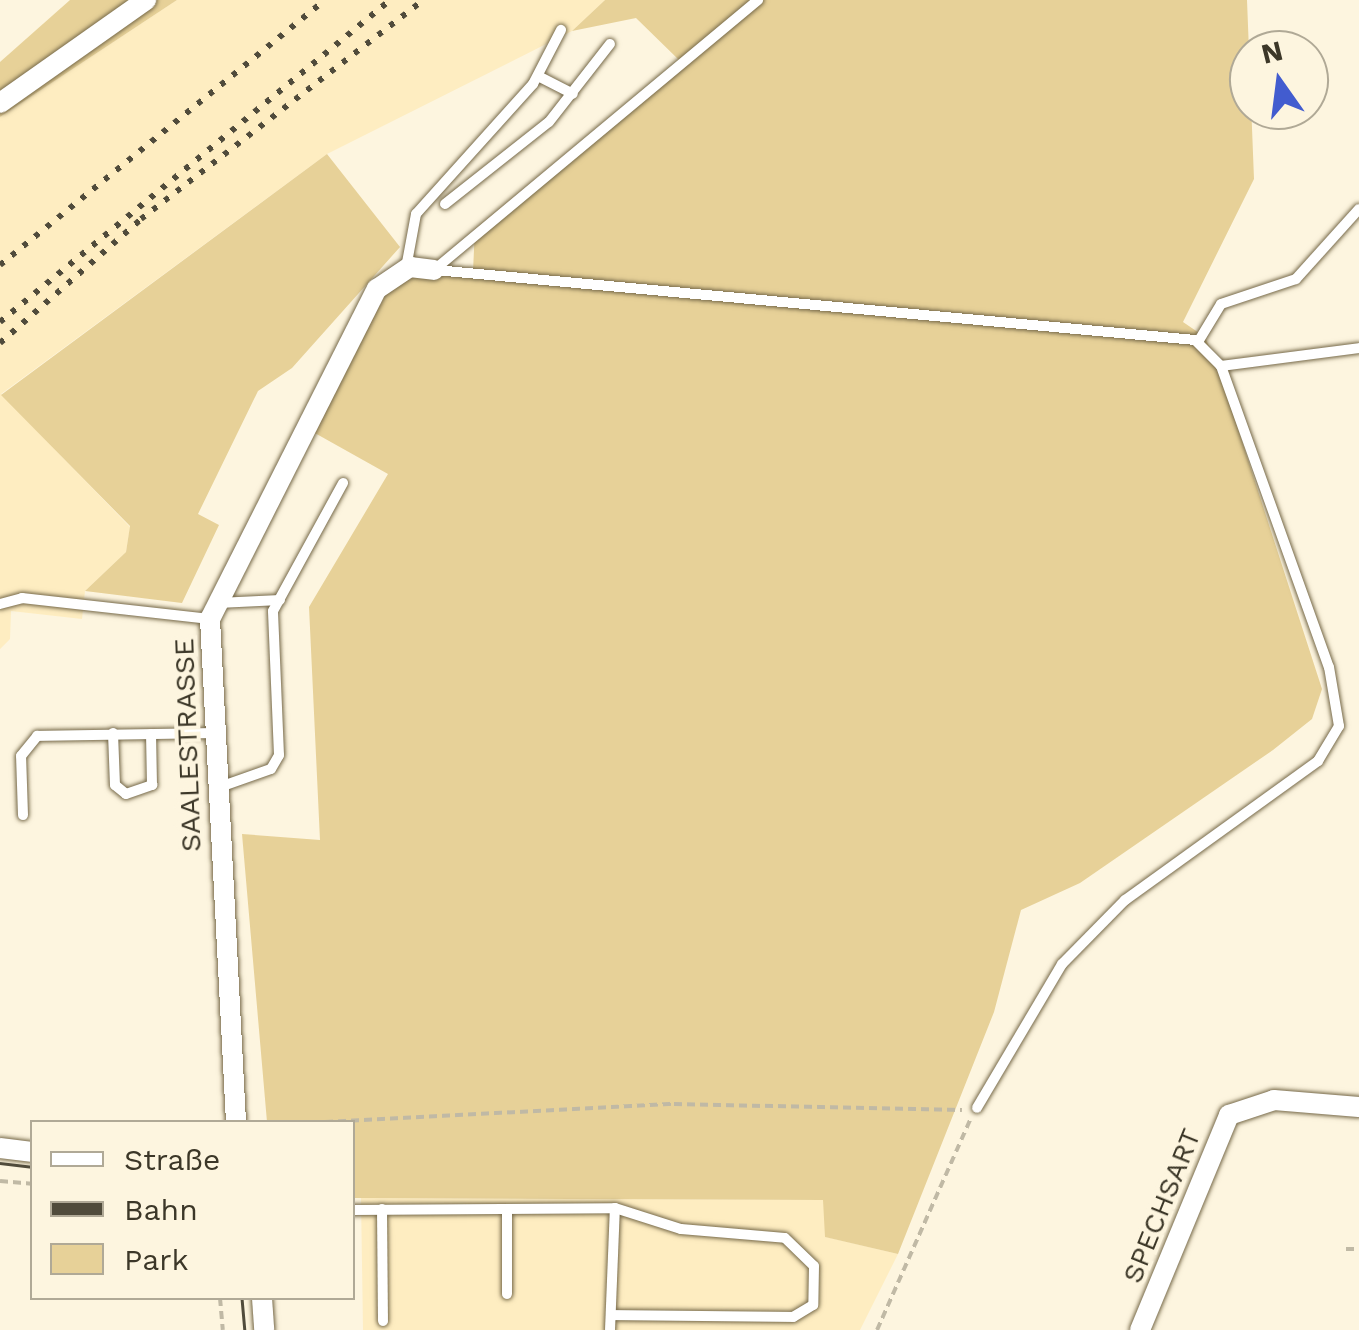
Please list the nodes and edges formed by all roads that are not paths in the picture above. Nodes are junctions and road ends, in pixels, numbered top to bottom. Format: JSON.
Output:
{"nodes":[{"id":1,"x":146,"y":0,"type":"edge"},
{"id":2,"x":758,"y":0,"type":"edge"},
{"id":3,"x":561,"y":30,"type":"dead end"},
{"id":4,"x":610,"y":44,"type":"dead end"},
{"id":5,"x":538,"y":76,"type":"junction"},
{"id":6,"x":572,"y":94,"type":"junction"},
{"id":7,"x":0,"y":103,"type":"edge"},
{"id":8,"x":443,"y":190,"type":"junction"},
{"id":9,"x":1359,"y":209,"type":"edge"},
{"id":10,"x":406,"y":269,"type":"junction"},
{"id":11,"x":434,"y":270,"type":"junction"},
{"id":12,"x":1198,"y":342,"type":"junction"},
{"id":13,"x":1359,"y":348,"type":"edge"},
{"id":14,"x":1222,"y":366,"type":"junction"},
{"id":15,"x":344,"y":483,"type":"dead end"},
{"id":16,"x":280,"y":600,"type":"junction"},
{"id":17,"x":0,"y":604,"type":"edge"},
{"id":18,"x":214,"y":611,"type":"junction"},
{"id":19,"x":211,"y":732,"type":"junction"},
{"id":20,"x":112,"y":734,"type":"junction"},
{"id":21,"x":151,"y":734,"type":"junction"},
{"id":22,"x":216,"y":788,"type":"junction"},
{"id":23,"x":23,"y":815,"type":"dead end"},
{"id":24,"x":1359,"y":1107,"type":"edge"},
{"id":25,"x":976,"y":1108,"type":"road end"},
{"id":26,"x":236,"y":1120,"type":"edge"},
{"id":27,"x":0,"y":1148,"type":"edge"},
{"id":28,"x":30,"y":1152,"type":"edge"},
{"id":29,"x":614,"y":1208,"type":"junction"},
{"id":30,"x":382,"y":1209,"type":"junction"},
{"id":31,"x":507,"y":1209,"type":"junction"},
{"id":32,"x":355,"y":1210,"type":"edge"},
{"id":33,"x":507,"y":1294,"type":"dead end"},
{"id":34,"x":262,"y":1300,"type":"edge"},
{"id":35,"x":611,"y":1314,"type":"junction"},
{"id":36,"x":383,"y":1321,"type":"dead end"},
{"id":37,"x":264,"y":1330,"type":"edge"},
{"id":38,"x":610,"y":1330,"type":"edge"},
{"id":39,"x":1140,"y":1330,"type":"edge"}],
"edges":[{"from":1,"to":7,"type":"street"},
{"from":2,"to":11,"type":"lane"},
{"from":3,"to":5,"type":"lane"},
{"from":4,"to":6,"type":"lane"},
{"from":5,"to":6,"type":"lane"},
{"from":5,"to":8,"type":"lane"},
{"from":6,"to":8,"type":"lane"},
{"from":8,"to":10,"type":"lane"},
{"from":9,"to":12,"type":"lane"},
{"from":10,"to":11,"type":"street"},
{"from":10,"to":18,"type":"street","name":"SAALESTRASSE"},
{"from":11,"to":12,"type":"lane"},
{"from":12,"to":14,"type":"lane"},
{"from":13,"to":14,"type":"lane"},
{"from":14,"to":25,"type":"lane"},
{"from":15,"to":16,"type":"lane"},
{"from":16,"to":18,"type":"lane"},
{"from":16,"to":22,"type":"lane"},
{"from":17,"to":18,"type":"lane"},
{"from":18,"to":19,"type":"street","name":"SAALESTRASSE"},
{"from":19,"to":21,"type":"lane"},
{"from":19,"to":22,"type":"street","name":"SAALESTRASSE"},
{"from":20,"to":21,"type":"lane"},
{"from":20,"to":21,"type":"lane"},
{"from":20,"to":23,"type":"lane"},
{"from":22,"to":26,"type":"street","name":"SAALESTRASSE"},
{"from":24,"to":39,"type":"street","name":"SPECHSART"},
{"from":27,"to":28,"type":"street"},
{"from":29,"to":31,"type":"lane"},
{"from":29,"to":35,"type":"lane"},
{"from":29,"to":35,"type":"lane"},
{"from":30,"to":31,"type":"lane"},
{"from":30,"to":32,"type":"lane"},
{"from":30,"to":36,"type":"lane"},
{"from":31,"to":33,"type":"lane"},
{"from":34,"to":37,"type":"street"},
{"from":35,"to":38,"type":"lane"}]}
